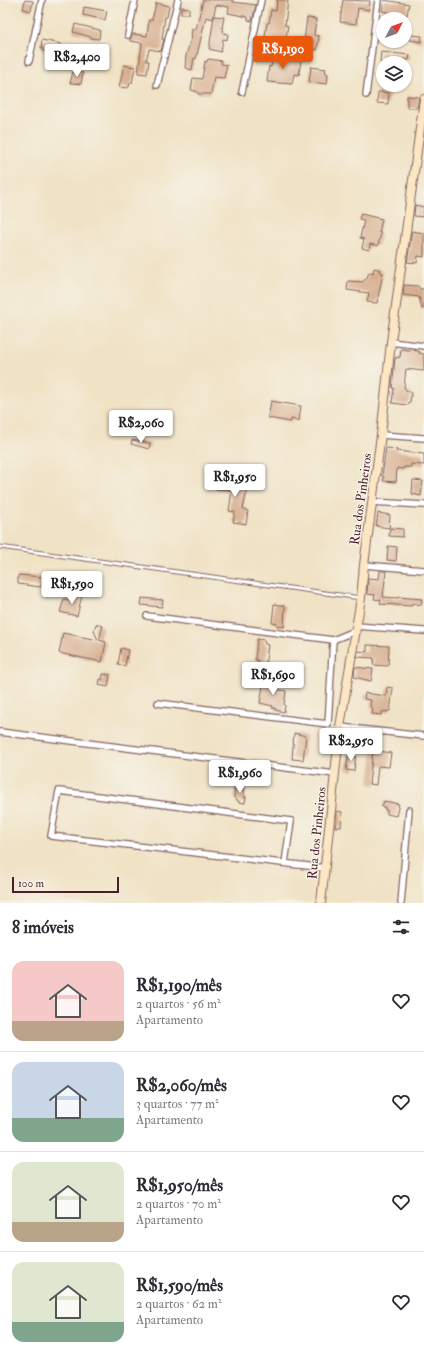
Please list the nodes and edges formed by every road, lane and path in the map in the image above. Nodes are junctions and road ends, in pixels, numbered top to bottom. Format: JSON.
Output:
{"nodes":[{"id":1,"x":42,"y":0,"type":"edge"},
{"id":2,"x":135,"y":0,"type":"edge"},
{"id":3,"x":178,"y":0,"type":"edge"},
{"id":4,"x":261,"y":0,"type":"edge"},
{"id":5,"x":378,"y":0,"type":"edge"},
{"id":6,"x":128,"y":35,"type":"dead end"},
{"id":7,"x":29,"y":61,"type":"dead end"},
{"id":8,"x":157,"y":85,"type":"dead end"},
{"id":9,"x":242,"y":92,"type":"dead end"},
{"id":10,"x":366,"y":96,"type":"dead end"},
{"id":11,"x":424,"y":99,"type":"edge"},
{"id":12,"x":392,"y":342,"type":"junction"},
{"id":13,"x":424,"y":346,"type":"edge"},
{"id":14,"x":381,"y":435,"type":"junction"},
{"id":15,"x":424,"y":438,"type":"edge"},
{"id":16,"x":372,"y":502,"type":"junction"},
{"id":17,"x":424,"y":504,"type":"edge"},
{"id":18,"x":0,"y":547,"type":"edge"},
{"id":19,"x":364,"y":566,"type":"junction"},
{"id":20,"x":424,"y":570,"type":"edge"},
{"id":21,"x":361,"y":598,"type":"junction"},
{"id":22,"x":147,"y":616,"type":"dead end"},
{"id":23,"x":355,"y":629,"type":"junction"},
{"id":24,"x":424,"y":631,"type":"edge"},
{"id":25,"x":333,"y":640,"type":"junction"},
{"id":26,"x":158,"y":703,"type":"dead end"},
{"id":27,"x":340,"y":727,"type":"junction"},
{"id":28,"x":0,"y":732,"type":"edge"},
{"id":29,"x":424,"y":736,"type":"edge"},
{"id":30,"x":335,"y":774,"type":"junction"},
{"id":31,"x":409,"y":810,"type":"dead end"},
{"id":32,"x":285,"y":863,"type":"junction"},
{"id":33,"x":325,"y":868,"type":"junction"},
{"id":34,"x":321,"y":903,"type":"edge"},
{"id":35,"x":401,"y":903,"type":"edge"}],
"edges":[{"from":1,"to":7,"type":"street"},
{"from":2,"to":6,"type":"street"},
{"from":3,"to":8,"type":"street"},
{"from":4,"to":9,"type":"street"},
{"from":5,"to":10,"type":"street"},
{"from":11,"to":12,"type":"street","name":"Rua dos Pinheiros"},
{"from":12,"to":13,"type":"street"},
{"from":12,"to":14,"type":"street","name":"Rua dos Pinheiros"},
{"from":14,"to":15,"type":"street"},
{"from":14,"to":16,"type":"street","name":"Rua dos Pinheiros"},
{"from":16,"to":17,"type":"street"},
{"from":16,"to":19,"type":"street","name":"Rua dos Pinheiros"},
{"from":18,"to":21,"type":"lane"},
{"from":19,"to":20,"type":"street"},
{"from":19,"to":21,"type":"street","name":"Rua dos Pinheiros"},
{"from":21,"to":23,"type":"street","name":"Rua dos Pinheiros"},
{"from":22,"to":25,"type":"street"},
{"from":23,"to":24,"type":"street"},
{"from":23,"to":25,"type":"street"},
{"from":23,"to":27,"type":"street","name":"Rua dos Pinheiros"},
{"from":25,"to":26,"type":"street"},
{"from":27,"to":29,"type":"street"},
{"from":27,"to":30,"type":"street","name":"Rua dos Pinheiros"},
{"from":28,"to":30,"type":"street"},
{"from":30,"to":33,"type":"street","name":"Rua dos Pinheiros"},
{"from":31,"to":35,"type":"street"},
{"from":32,"to":32,"type":"street"},
{"from":32,"to":33,"type":"street"},
{"from":33,"to":34,"type":"street","name":"Rua dos Pinheiros"}]}
